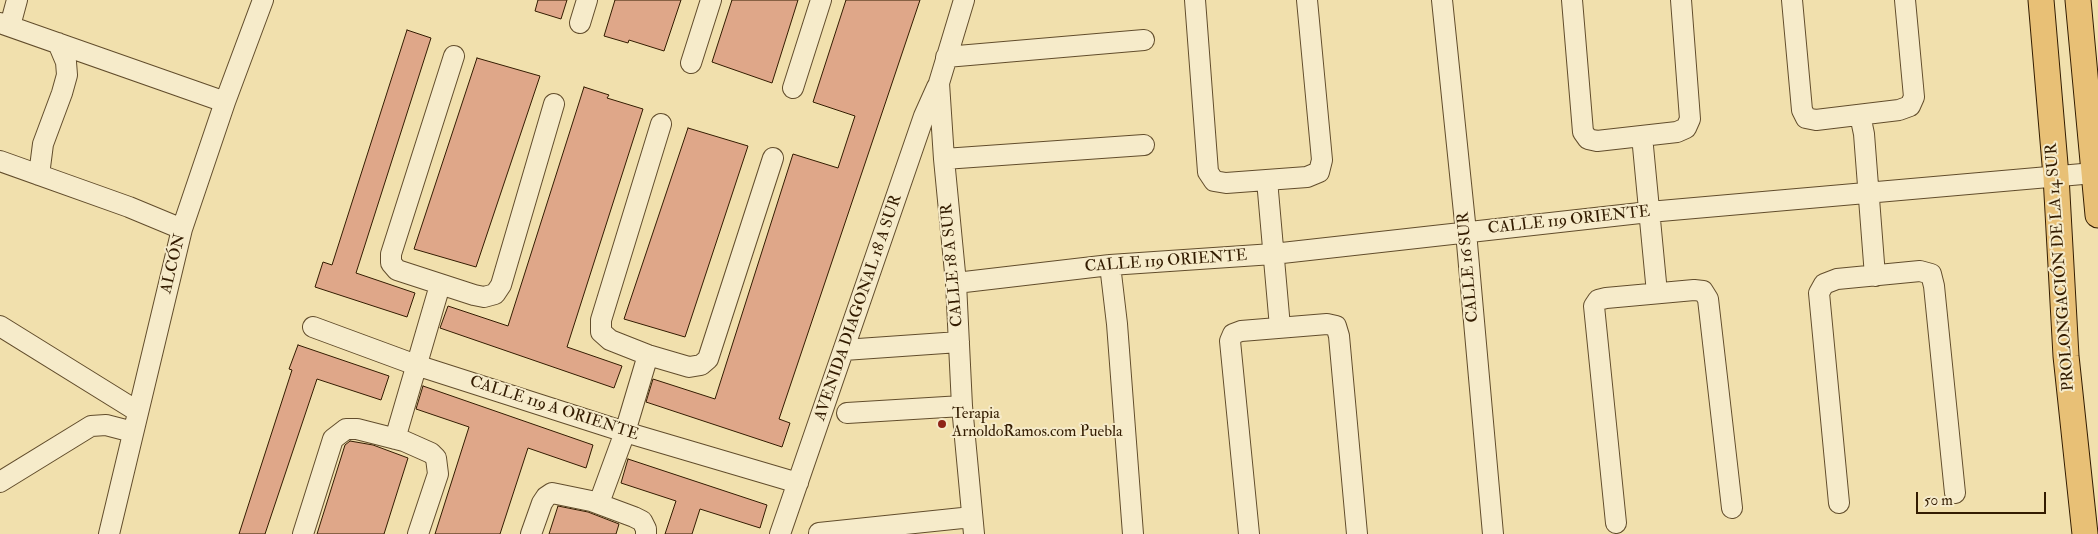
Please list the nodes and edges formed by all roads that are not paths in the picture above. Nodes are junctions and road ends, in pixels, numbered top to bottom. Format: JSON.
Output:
{"nodes":[{"id":1,"x":17,"y":0,"type":"edge"},
{"id":2,"x":263,"y":0,"type":"edge"},
{"id":3,"x":587,"y":0,"type":"edge"},
{"id":4,"x":711,"y":0,"type":"edge"},
{"id":5,"x":821,"y":0,"type":"edge"},
{"id":6,"x":964,"y":0,"type":"edge"},
{"id":7,"x":1195,"y":0,"type":"edge"},
{"id":8,"x":1306,"y":0,"type":"edge"},
{"id":9,"x":1442,"y":0,"type":"edge"},
{"id":10,"x":1572,"y":0,"type":"edge"},
{"id":11,"x":1681,"y":0,"type":"edge"},
{"id":12,"x":1792,"y":0,"type":"edge"},
{"id":13,"x":1905,"y":0,"type":"edge"},
{"id":14,"x":2041,"y":0,"type":"edge"},
{"id":15,"x":2078,"y":0,"type":"edge"},
{"id":16,"x":580,"y":23,"type":"dead end"},
{"id":17,"x":5,"y":24,"type":"edge"},
{"id":18,"x":1144,"y":40,"type":"dead end"},
{"id":19,"x":58,"y":43,"type":"junction"},
{"id":20,"x":454,"y":56,"type":"dead end"},
{"id":21,"x":946,"y":57,"type":"junction"},
{"id":22,"x":691,"y":63,"type":"dead end"},
{"id":23,"x":939,"y":83,"type":"junction"},
{"id":24,"x":793,"y":88,"type":"dead end"},
{"id":25,"x":225,"y":102,"type":"junction"},
{"id":26,"x":554,"y":104,"type":"dead end"},
{"id":27,"x":1860,"y":115,"type":"junction"},
{"id":28,"x":661,"y":124,"type":"dead end"},
{"id":29,"x":1642,"y":136,"type":"junction"},
{"id":30,"x":1144,"y":145,"type":"dead end"},
{"id":31,"x":773,"y":158,"type":"dead end"},
{"id":32,"x":944,"y":159,"type":"junction"},
{"id":33,"x":0,"y":161,"type":"edge"},
{"id":34,"x":39,"y":174,"type":"junction"},
{"id":35,"x":2094,"y":174,"type":"junction"},
{"id":36,"x":2056,"y":176,"type":"junction"},
{"id":37,"x":1267,"y":180,"type":"junction"},
{"id":38,"x":1868,"y":192,"type":"junction"},
{"id":39,"x":1650,"y":212,"type":"junction"},
{"id":40,"x":2098,"y":215,"type":"edge"},
{"id":41,"x":182,"y":229,"type":"junction"},
{"id":42,"x":1466,"y":232,"type":"junction"},
{"id":43,"x":1274,"y":254,"type":"junction"},
{"id":44,"x":1110,"y":265,"type":"junction"},
{"id":45,"x":1875,"y":276,"type":"junction"},
{"id":46,"x":956,"y":282,"type":"junction"},
{"id":47,"x":440,"y":285,"type":"junction"},
{"id":48,"x":1657,"y":293,"type":"junction"},
{"id":49,"x":0,"y":326,"type":"edge"},
{"id":50,"x":313,"y":327,"type":"dead end"},
{"id":51,"x":1280,"y":327,"type":"junction"},
{"id":52,"x":959,"y":342,"type":"junction"},
{"id":53,"x":844,"y":350,"type":"junction"},
{"id":54,"x":648,"y":355,"type":"junction"},
{"id":55,"x":416,"y":366,"type":"junction"},
{"id":56,"x":962,"y":406,"type":"junction"},
{"id":57,"x":137,"y":410,"type":"junction"},
{"id":58,"x":847,"y":413,"type":"dead end"},
{"id":59,"x":133,"y":432,"type":"junction"},
{"id":60,"x":625,"y":432,"type":"junction"},
{"id":61,"x":395,"y":439,"type":"junction"},
{"id":62,"x":0,"y":482,"type":"edge"},
{"id":63,"x":798,"y":483,"type":"junction"},
{"id":64,"x":1955,"y":493,"type":"dead end"},
{"id":65,"x":599,"y":503,"type":"junction"},
{"id":66,"x":1839,"y":503,"type":"dead end"},
{"id":67,"x":1732,"y":508,"type":"dead end"},
{"id":68,"x":1616,"y":523,"type":"dead end"},
{"id":69,"x":973,"y":526,"type":"edge"},
{"id":70,"x":819,"y":533,"type":"edge"},
{"id":71,"x":109,"y":534,"type":"edge"},
{"id":72,"x":303,"y":534,"type":"edge"},
{"id":73,"x":418,"y":534,"type":"edge"},
{"id":74,"x":532,"y":534,"type":"edge"},
{"id":75,"x":646,"y":534,"type":"edge"},
{"id":76,"x":780,"y":534,"type":"edge"},
{"id":77,"x":1134,"y":534,"type":"edge"},
{"id":78,"x":1249,"y":534,"type":"edge"},
{"id":79,"x":1357,"y":534,"type":"edge"},
{"id":80,"x":1493,"y":534,"type":"edge"},
{"id":81,"x":2086,"y":534,"type":"edge"}],
"edges":[{"from":1,"to":17,"type":"street"},
{"from":2,"to":25,"type":"street","name":"ALCÓN"},
{"from":3,"to":16,"type":"street"},
{"from":4,"to":22,"type":"street"},
{"from":5,"to":24,"type":"street"},
{"from":6,"to":21,"type":"street","name":"CALLE 18 A SUR"},
{"from":7,"to":37,"type":"street"},
{"from":8,"to":37,"type":"street"},
{"from":9,"to":42,"type":"street","name":"CALLE 16 SUR"},
{"from":10,"to":29,"type":"street"},
{"from":11,"to":29,"type":"street"},
{"from":12,"to":27,"type":"street"},
{"from":13,"to":27,"type":"street"},
{"from":14,"to":36,"type":"main road","name":"PROLONGACIÓN DE LA 14 SUR"},
{"from":15,"to":35,"type":"main road"},
{"from":17,"to":19,"type":"street"},
{"from":18,"to":21,"type":"street"},
{"from":19,"to":25,"type":"street"},
{"from":19,"to":34,"type":"street"},
{"from":20,"to":47,"type":"street"},
{"from":21,"to":23,"type":"street","name":"CALLE 18 A SUR"},
{"from":23,"to":32,"type":"street","name":"CALLE 18 A SUR"},
{"from":23,"to":53,"type":"street","name":"AVENIDA DIAGONAL 18 A SUR"},
{"from":25,"to":41,"type":"street","name":"ALCÓN"},
{"from":26,"to":47,"type":"street"},
{"from":27,"to":38,"type":"street"},
{"from":28,"to":54,"type":"street"},
{"from":29,"to":39,"type":"street"},
{"from":30,"to":32,"type":"street"},
{"from":31,"to":54,"type":"street"},
{"from":32,"to":46,"type":"street","name":"CALLE 18 A SUR"},
{"from":33,"to":34,"type":"street"},
{"from":34,"to":41,"type":"street"},
{"from":35,"to":36,"type":"street","name":"CALLE 119 ORIENTE"},
{"from":35,"to":40,"type":"main road"},
{"from":36,"to":38,"type":"street","name":"CALLE 119 ORIENTE"},
{"from":36,"to":81,"type":"main road","name":"PROLONGACIÓN DE LA 14 SUR"},
{"from":37,"to":43,"type":"street"},
{"from":38,"to":39,"type":"street","name":"CALLE 119 ORIENTE"},
{"from":38,"to":45,"type":"street"},
{"from":39,"to":42,"type":"street","name":"CALLE 119 ORIENTE"},
{"from":39,"to":48,"type":"street"},
{"from":41,"to":57,"type":"street","name":"ALCÓN"},
{"from":42,"to":43,"type":"street","name":"CALLE 119 ORIENTE"},
{"from":42,"to":80,"type":"street","name":"CALLE 16 SUR"},
{"from":43,"to":44,"type":"street","name":"CALLE 119 ORIENTE"},
{"from":43,"to":51,"type":"street"},
{"from":44,"to":46,"type":"street","name":"CALLE 119 ORIENTE"},
{"from":44,"to":77,"type":"street"},
{"from":45,"to":64,"type":"street"},
{"from":45,"to":66,"type":"street"},
{"from":46,"to":52,"type":"street","name":"CALLE 18 A SUR"},
{"from":47,"to":55,"type":"street"},
{"from":48,"to":67,"type":"street"},
{"from":48,"to":68,"type":"street"},
{"from":49,"to":57,"type":"street"},
{"from":50,"to":55,"type":"street","name":"CALLE 119 A ORIENTE"},
{"from":51,"to":78,"type":"street"},
{"from":51,"to":79,"type":"street"},
{"from":52,"to":53,"type":"street"},
{"from":52,"to":56,"type":"street","name":"CALLE 18 A SUR"},
{"from":53,"to":63,"type":"street","name":"AVENIDA DIAGONAL 18 A SUR"},
{"from":54,"to":60,"type":"street"},
{"from":55,"to":60,"type":"street","name":"CALLE 119 A ORIENTE"},
{"from":55,"to":61,"type":"street"},
{"from":56,"to":58,"type":"street"},
{"from":56,"to":69,"type":"street","name":"CALLE 18 A SUR"},
{"from":57,"to":59,"type":"street","name":"ALCÓN"},
{"from":59,"to":62,"type":"street"},
{"from":59,"to":71,"type":"street","name":"ALCÓN"},
{"from":60,"to":63,"type":"street","name":"CALLE 119 A ORIENTE"},
{"from":60,"to":65,"type":"street"},
{"from":61,"to":72,"type":"street"},
{"from":61,"to":73,"type":"street"},
{"from":63,"to":76,"type":"street","name":"AVENIDA DIAGONAL 18 A SUR"},
{"from":65,"to":74,"type":"street"},
{"from":65,"to":75,"type":"street"},
{"from":69,"to":70,"type":"street"}]}
